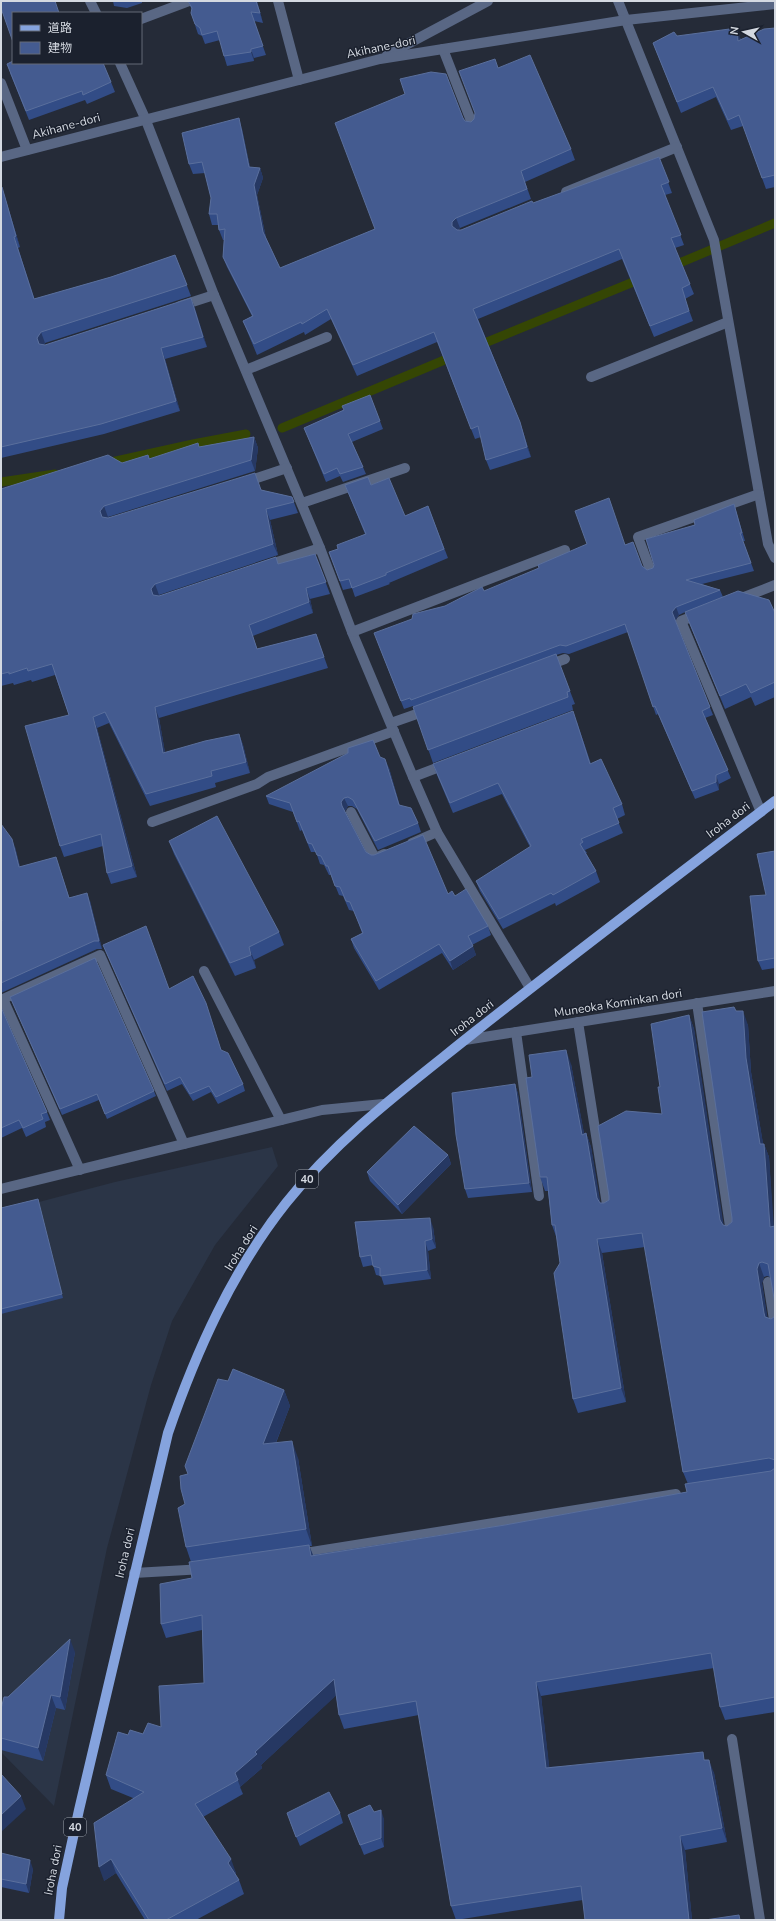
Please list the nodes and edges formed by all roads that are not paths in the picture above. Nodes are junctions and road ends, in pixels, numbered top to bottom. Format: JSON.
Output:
{"nodes":[{"id":1,"x":90,"y":1,"type":"edge"},
{"id":2,"x":189,"y":1,"type":"edge"},
{"id":3,"x":278,"y":1,"type":"edge"},
{"id":4,"x":488,"y":1,"type":"edge"},
{"id":5,"x":618,"y":1,"type":"edge"},
{"id":6,"x":775,"y":4,"type":"edge"},
{"id":7,"x":96,"y":12,"type":"edge"},
{"id":8,"x":142,"y":18,"type":"edge"},
{"id":9,"x":626,"y":20,"type":"junction"},
{"id":10,"x":442,"y":48,"type":"junction"},
{"id":11,"x":380,"y":59,"type":"junction"},
{"id":12,"x":120,"y":64,"type":"edge"},
{"id":13,"x":299,"y":80,"type":"junction"},
{"id":14,"x":1,"y":83,"type":"edge"},
{"id":15,"x":145,"y":118,"type":"junction"},
{"id":16,"x":473,"y":126,"type":"edge"},
{"id":17,"x":677,"y":147,"type":"junction"},
{"id":18,"x":27,"y":150,"type":"junction"},
{"id":19,"x":1,"y":157,"type":"edge"},
{"id":20,"x":558,"y":195,"type":"edge"},
{"id":21,"x":214,"y":295,"type":"junction"},
{"id":22,"x":168,"y":309,"type":"edge"},
{"id":23,"x":728,"y":322,"type":"junction"},
{"id":24,"x":327,"y":337,"type":"dead end"},
{"id":25,"x":246,"y":370,"type":"junction"},
{"id":26,"x":591,"y":377,"type":"dead end"},
{"id":27,"x":286,"y":468,"type":"junction"},
{"id":28,"x":405,"y":468,"type":"dead end"},
{"id":29,"x":235,"y":484,"type":"edge"},
{"id":30,"x":759,"y":494,"type":"junction"},
{"id":31,"x":302,"y":503,"type":"junction"},
{"id":32,"x":320,"y":548,"type":"junction"},
{"id":33,"x":565,"y":550,"type":"dead end"},
{"id":34,"x":775,"y":558,"type":"edge"},
{"id":35,"x":252,"y":570,"type":"edge"},
{"id":36,"x":651,"y":572,"type":"edge"},
{"id":37,"x":775,"y":585,"type":"edge"},
{"id":38,"x":732,"y":602,"type":"edge"},
{"id":39,"x":710,"y":610,"type":"edge"},
{"id":40,"x":352,"y":632,"type":"junction"},
{"id":41,"x":565,"y":659,"type":"edge"},
{"id":42,"x":536,"y":670,"type":"edge"},
{"id":43,"x":434,"y":707,"type":"edge"},
{"id":44,"x":393,"y":727,"type":"junction"},
{"id":45,"x":457,"y":761,"type":"edge"},
{"id":46,"x":413,"y":777,"type":"junction"},
{"id":47,"x":775,"y":801,"type":"edge"},
{"id":48,"x":351,"y":812,"type":"edge"},
{"id":49,"x":761,"y":812,"type":"junction"},
{"id":50,"x":152,"y":822,"type":"dead end"},
{"id":51,"x":437,"y":832,"type":"junction"},
{"id":52,"x":204,"y":971,"type":"dead end"},
{"id":53,"x":530,"y":988,"type":"junction"},
{"id":54,"x":775,"y":991,"type":"edge"},
{"id":55,"x":697,"y":1003,"type":"junction"},
{"id":56,"x":578,"y":1022,"type":"junction"},
{"id":57,"x":516,"y":1032,"type":"junction"},
{"id":58,"x":465,"y":1040,"type":"junction"},
{"id":59,"x":383,"y":1104,"type":"junction"},
{"id":60,"x":280,"y":1120,"type":"junction"},
{"id":61,"x":184,"y":1144,"type":"junction"},
{"id":62,"x":80,"y":1170,"type":"junction"},
{"id":63,"x":2,"y":1187,"type":"edge"},
{"id":64,"x":539,"y":1196,"type":"edge"},
{"id":65,"x":608,"y":1211,"type":"edge"},
{"id":66,"x":731,"y":1233,"type":"edge"},
{"id":67,"x":768,"y":1282,"type":"edge"},
{"id":68,"x":775,"y":1326,"type":"edge"},
{"id":69,"x":688,"y":1492,"type":"edge"},
{"id":70,"x":286,"y":1556,"type":"edge"},
{"id":71,"x":215,"y":1568,"type":"edge"},
{"id":72,"x":134,"y":1573,"type":"junction"},
{"id":73,"x":732,"y":1740,"type":"dead end"},
{"id":74,"x":59,"y":1920,"type":"edge"},
{"id":75,"x":760,"y":1920,"type":"edge"}],
"edges":[{"from":1,"to":7,"type":"street"},
{"from":2,"to":8,"type":"street"},
{"from":3,"to":13,"type":"street"},
{"from":4,"to":11,"type":"street"},
{"from":5,"to":9,"type":"street"},
{"from":6,"to":9,"type":"street","name":"Akihane-dori"},
{"from":9,"to":10,"type":"street","name":"Akihane-dori"},
{"from":9,"to":17,"type":"street"},
{"from":10,"to":11,"type":"street","name":"Akihane-dori"},
{"from":10,"to":16,"type":"street"},
{"from":11,"to":13,"type":"street","name":"Akihane-dori"},
{"from":12,"to":15,"type":"street"},
{"from":13,"to":15,"type":"street","name":"Akihane-dori"},
{"from":14,"to":18,"type":"street"},
{"from":15,"to":18,"type":"street","name":"Akihane-dori"},
{"from":15,"to":21,"type":"street"},
{"from":17,"to":20,"type":"street"},
{"from":17,"to":23,"type":"street"},
{"from":18,"to":19,"type":"street","name":"Akihane-dori"},
{"from":21,"to":22,"type":"street"},
{"from":21,"to":25,"type":"street"},
{"from":23,"to":26,"type":"street"},
{"from":23,"to":30,"type":"street"},
{"from":24,"to":25,"type":"street"},
{"from":25,"to":27,"type":"street"},
{"from":27,"to":29,"type":"street"},
{"from":27,"to":31,"type":"street"},
{"from":28,"to":31,"type":"street"},
{"from":30,"to":34,"type":"street"},
{"from":30,"to":36,"type":"street"},
{"from":31,"to":32,"type":"street"},
{"from":32,"to":35,"type":"street"},
{"from":32,"to":40,"type":"street"},
{"from":33,"to":40,"type":"street"},
{"from":37,"to":38,"type":"street"},
{"from":39,"to":49,"type":"street"},
{"from":40,"to":44,"type":"street"},
{"from":41,"to":42,"type":"street"},
{"from":43,"to":44,"type":"street"},
{"from":44,"to":46,"type":"street"},
{"from":44,"to":50,"type":"street"},
{"from":45,"to":46,"type":"street"},
{"from":46,"to":51,"type":"street"},
{"from":47,"to":49,"type":"main road","name":"Iroha dori","number":"40"},
{"from":48,"to":51,"type":"street"},
{"from":49,"to":53,"type":"main road","name":"Iroha dori","number":"40"},
{"from":51,"to":53,"type":"street"},
{"from":52,"to":60,"type":"street"},
{"from":53,"to":58,"type":"main road","name":"Iroha dori","number":"40"},
{"from":54,"to":55,"type":"street","name":"Muneoka Kominkan dori"},
{"from":55,"to":56,"type":"street","name":"Muneoka Kominkan dori"},
{"from":55,"to":66,"type":"street"},
{"from":56,"to":57,"type":"street","name":"Muneoka Kominkan dori"},
{"from":56,"to":65,"type":"street"},
{"from":57,"to":58,"type":"street","name":"Muneoka Kominkan dori"},
{"from":57,"to":64,"type":"street"},
{"from":58,"to":59,"type":"main road","name":"Iroha dori","number":"40"},
{"from":59,"to":60,"type":"street"},
{"from":59,"to":72,"type":"main road","name":"Iroha dori","number":"40"},
{"from":60,"to":61,"type":"street"},
{"from":61,"to":62,"type":"street"},
{"from":61,"to":62,"type":"street"},
{"from":62,"to":63,"type":"street"},
{"from":67,"to":68,"type":"street"},
{"from":69,"to":70,"type":"street"},
{"from":71,"to":72,"type":"street"},
{"from":72,"to":74,"type":"main road","name":"Iroha dori","number":"40"},
{"from":73,"to":75,"type":"street"}]}
